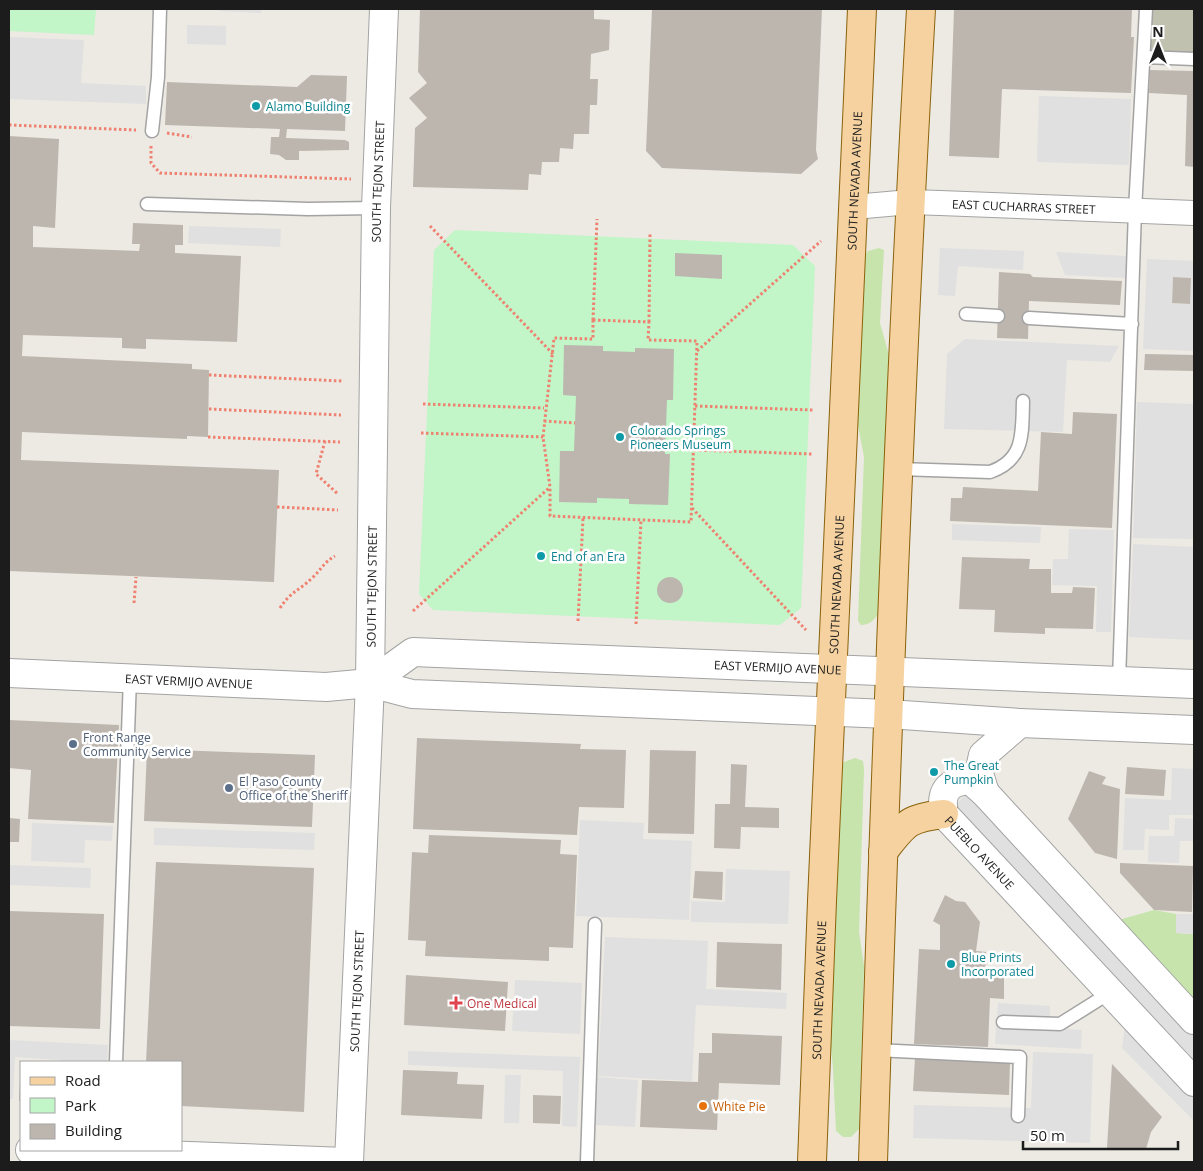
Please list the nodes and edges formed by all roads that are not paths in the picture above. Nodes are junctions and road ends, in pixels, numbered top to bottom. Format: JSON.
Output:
{"nodes":[{"id":1,"x":160,"y":9,"type":"edge"},
{"id":2,"x":384,"y":9,"type":"edge"},
{"id":3,"x":862,"y":9,"type":"edge"},
{"id":4,"x":921,"y":9,"type":"edge"},
{"id":5,"x":1146,"y":9,"type":"edge"},
{"id":6,"x":1144,"y":58,"type":"junction"},
{"id":7,"x":1194,"y":59,"type":"edge"},
{"id":8,"x":152,"y":131,"type":"road end"},
{"id":9,"x":910,"y":202,"type":"junction"},
{"id":10,"x":147,"y":204,"type":"dead end"},
{"id":11,"x":854,"y":207,"type":"junction"},
{"id":12,"x":376,"y":208,"type":"junction"},
{"id":13,"x":1135,"y":210,"type":"junction"},
{"id":14,"x":1194,"y":213,"type":"edge"},
{"id":15,"x":966,"y":314,"type":"dead end"},
{"id":16,"x":998,"y":316,"type":"dead end"},
{"id":17,"x":1028,"y":318,"type":"dead end"},
{"id":18,"x":1132,"y":324,"type":"junction"},
{"id":19,"x":1023,"y":402,"type":"dead end"},
{"id":20,"x":899,"y":469,"type":"junction"},
{"id":21,"x":832,"y":670,"type":"junction"},
{"id":22,"x":890,"y":672,"type":"junction"},
{"id":23,"x":9,"y":673,"type":"edge"},
{"id":24,"x":130,"y":678,"type":"junction"},
{"id":25,"x":1119,"y":680,"type":"junction"},
{"id":26,"x":370,"y":683,"type":"junction"},
{"id":27,"x":1194,"y":684,"type":"edge"},
{"id":28,"x":830,"y":711,"type":"junction"},
{"id":29,"x":888,"y":714,"type":"junction"},
{"id":30,"x":1020,"y":723,"type":"junction"},
{"id":31,"x":1194,"y":730,"type":"edge"},
{"id":32,"x":985,"y":793,"type":"junction"},
{"id":33,"x":944,"y":814,"type":"junction"},
{"id":34,"x":883,"y":852,"type":"junction"},
{"id":35,"x":595,"y":924,"type":"dead end"},
{"id":36,"x":1110,"y":992,"type":"junction"},
{"id":37,"x":1194,"y":1020,"type":"edge"},
{"id":38,"x":1003,"y":1022,"type":"dead end"},
{"id":39,"x":876,"y":1050,"type":"junction"},
{"id":40,"x":116,"y":1061,"type":"edge"},
{"id":41,"x":1194,"y":1082,"type":"edge"},
{"id":42,"x":1018,"y":1116,"type":"dead end"},
{"id":43,"x":46,"y":1151,"type":"edge"},
{"id":44,"x":112,"y":1155,"type":"edge"},
{"id":45,"x":348,"y":1162,"type":"edge"},
{"id":46,"x":587,"y":1162,"type":"edge"},
{"id":47,"x":812,"y":1162,"type":"edge"},
{"id":48,"x":873,"y":1162,"type":"edge"}],
"edges":[{"from":1,"to":8,"type":"lane"},
{"from":2,"to":12,"type":"street","name":"SOUTH TEJON STREET"},
{"from":3,"to":11,"type":"main road","name":"SOUTH NEVADA AVENUE"},
{"from":4,"to":9,"type":"main road"},
{"from":5,"to":6,"type":"lane"},
{"from":6,"to":7,"type":"lane"},
{"from":6,"to":13,"type":"lane"},
{"from":9,"to":11,"type":"street","name":"EAST CUCHARRAS STREET"},
{"from":9,"to":13,"type":"street","name":"EAST CUCHARRAS STREET"},
{"from":9,"to":20,"type":"main road"},
{"from":10,"to":12,"type":"lane"},
{"from":11,"to":21,"type":"main road","name":"SOUTH NEVADA AVENUE"},
{"from":12,"to":26,"type":"street","name":"SOUTH TEJON STREET"},
{"from":13,"to":14,"type":"street","name":"EAST CUCHARRAS STREET"},
{"from":13,"to":18,"type":"lane"},
{"from":15,"to":16,"type":"lane"},
{"from":17,"to":18,"type":"lane"},
{"from":18,"to":25,"type":"lane"},
{"from":19,"to":20,"type":"lane"},
{"from":20,"to":22,"type":"main road"},
{"from":21,"to":22,"type":"street","name":"EAST VERMIJO AVENUE"},
{"from":21,"to":26,"type":"street","name":"EAST VERMIJO AVENUE"},
{"from":21,"to":28,"type":"main road","name":"SOUTH NEVADA AVENUE"},
{"from":22,"to":25,"type":"street","name":"EAST VERMIJO AVENUE"},
{"from":22,"to":29,"type":"main road"},
{"from":23,"to":24,"type":"street","name":"EAST VERMIJO AVENUE"},
{"from":24,"to":26,"type":"street","name":"EAST VERMIJO AVENUE"},
{"from":24,"to":40,"type":"lane"},
{"from":25,"to":27,"type":"street","name":"EAST VERMIJO AVENUE"},
{"from":26,"to":28,"type":"street","name":"EAST VERMIJO AVENUE"},
{"from":26,"to":45,"type":"street","name":"SOUTH TEJON STREET"},
{"from":28,"to":29,"type":"street","name":"EAST VERMIJO AVENUE"},
{"from":28,"to":47,"type":"main road","name":"SOUTH NEVADA AVENUE"},
{"from":29,"to":30,"type":"street","name":"EAST VERMIJO AVENUE"},
{"from":29,"to":34,"type":"main road"},
{"from":30,"to":31,"type":"street","name":"EAST VERMIJO AVENUE"},
{"from":30,"to":32,"type":"street"},
{"from":32,"to":33,"type":"street","name":"PUEBLO AVENUE"},
{"from":32,"to":37,"type":"street","name":"PUEBLO AVENUE"},
{"from":33,"to":34,"type":"main road"},
{"from":33,"to":36,"type":"street","name":"PUEBLO AVENUE"},
{"from":34,"to":39,"type":"main road"},
{"from":35,"to":46,"type":"lane"},
{"from":36,"to":38,"type":"lane"},
{"from":36,"to":41,"type":"street","name":"PUEBLO AVENUE"},
{"from":39,"to":42,"type":"lane"},
{"from":39,"to":48,"type":"main road"},
{"from":43,"to":44,"type":"street"},
{"from":44,"to":45,"type":"street"}]}
